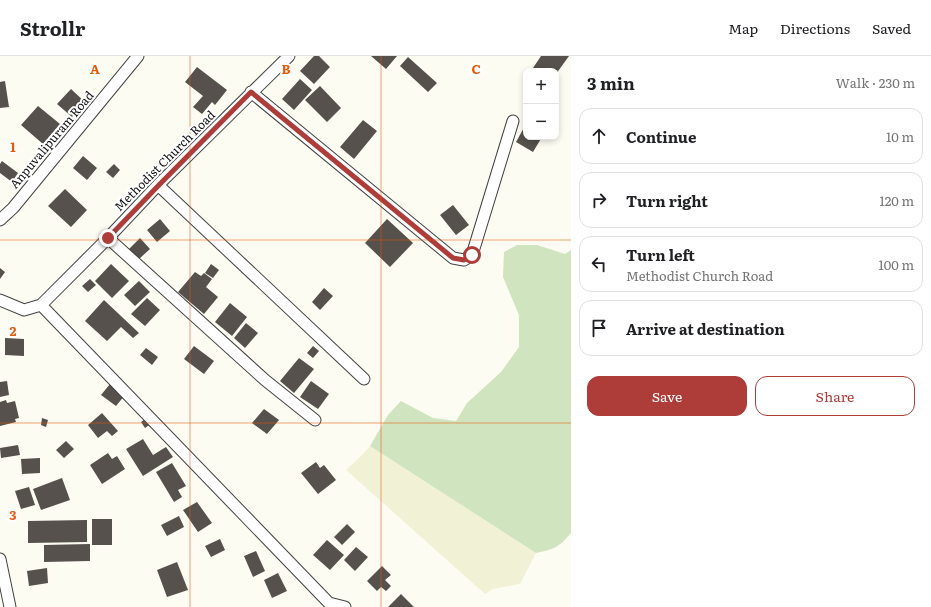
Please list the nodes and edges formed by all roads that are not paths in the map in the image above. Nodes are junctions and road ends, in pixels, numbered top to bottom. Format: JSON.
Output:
{"nodes":[{"id":1,"x":138,"y":56,"type":"edge"},
{"id":2,"x":289,"y":56,"type":"edge"},
{"id":3,"x":251,"y":92,"type":"junction"},
{"id":4,"x":513,"y":121,"type":"dead end"},
{"id":5,"x":158,"y":186,"type":"junction"},
{"id":6,"x":0,"y":220,"type":"edge"},
{"id":7,"x":108,"y":238,"type":"junction"},
{"id":8,"x":0,"y":300,"type":"edge"},
{"id":9,"x":41,"y":305,"type":"junction"},
{"id":10,"x":364,"y":379,"type":"dead end"},
{"id":11,"x":315,"y":420,"type":"dead end"},
{"id":12,"x":0,"y":559,"type":"edge"},
{"id":13,"x":10,"y":607,"type":"edge"},
{"id":14,"x":345,"y":607,"type":"edge"}],
"edges":[{"from":1,"to":6,"type":"street","name":"Anpuvalipuram Road"},
{"from":2,"to":3,"type":"street","name":"Methodist Church Road"},
{"from":3,"to":4,"type":"street"},
{"from":3,"to":5,"type":"street","name":"Methodist Church Road"},
{"from":5,"to":7,"type":"street","name":"Methodist Church Road"},
{"from":5,"to":10,"type":"street"},
{"from":7,"to":9,"type":"street","name":"Methodist Church Road"},
{"from":7,"to":11,"type":"street"},
{"from":8,"to":9,"type":"street"},
{"from":9,"to":14,"type":"street"},
{"from":12,"to":13,"type":"street"}]}
